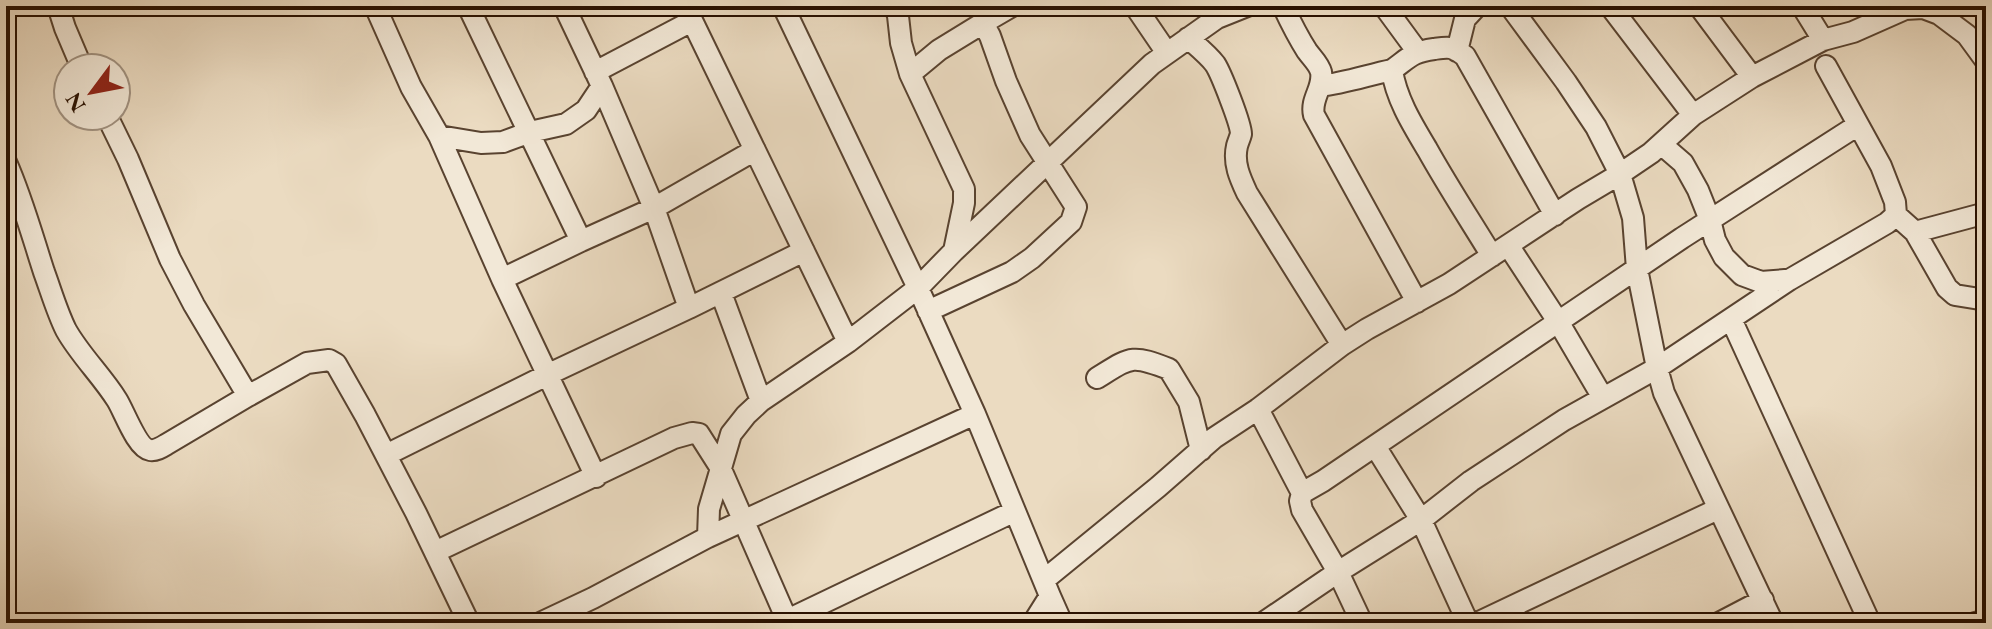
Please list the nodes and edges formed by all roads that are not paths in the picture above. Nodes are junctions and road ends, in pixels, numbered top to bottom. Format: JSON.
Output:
{"nodes":[{"id":1,"x":58,"y":6,"type":"edge"},
{"id":2,"x":375,"y":6,"type":"edge"},
{"id":3,"x":468,"y":6,"type":"edge"},
{"id":4,"x":566,"y":6,"type":"edge"},
{"id":5,"x":783,"y":6,"type":"edge"},
{"id":6,"x":895,"y":6,"type":"edge"},
{"id":7,"x":1012,"y":6,"type":"edge"},
{"id":8,"x":1135,"y":6,"type":"edge"},
{"id":9,"x":1247,"y":6,"type":"edge"},
{"id":10,"x":1283,"y":6,"type":"edge"},
{"id":11,"x":1384,"y":6,"type":"edge"},
{"id":12,"x":1477,"y":6,"type":"edge"},
{"id":13,"x":1510,"y":6,"type":"edge"},
{"id":14,"x":1610,"y":6,"type":"edge"},
{"id":15,"x":1699,"y":6,"type":"edge"},
{"id":16,"x":1802,"y":6,"type":"edge"},
{"id":17,"x":1889,"y":6,"type":"edge"},
{"id":18,"x":688,"y":14,"type":"edge"},
{"id":19,"x":983,"y":23,"type":"junction"},
{"id":20,"x":1872,"y":24,"type":"junction"},
{"id":21,"x":1188,"y":38,"type":"junction"},
{"id":22,"x":1823,"y":40,"type":"junction"},
{"id":23,"x":1417,"y":51,"type":"junction"},
{"id":24,"x":1457,"y":51,"type":"junction"},
{"id":25,"x":75,"y":52,"type":"edge"},
{"id":26,"x":1167,"y":53,"type":"junction"},
{"id":27,"x":1986,"y":61,"type":"edge"},
{"id":28,"x":1826,"y":66,"type":"dead end"},
{"id":29,"x":1392,"y":70,"type":"junction"},
{"id":30,"x":910,"y":74,"type":"junction"},
{"id":31,"x":1752,"y":77,"type":"junction"},
{"id":32,"x":599,"y":79,"type":"junction"},
{"id":33,"x":1320,"y":86,"type":"junction"},
{"id":34,"x":1693,"y":115,"type":"junction"},
{"id":35,"x":1858,"y":125,"type":"junction"},
{"id":36,"x":115,"y":132,"type":"edge"},
{"id":37,"x":530,"y":132,"type":"junction"},
{"id":38,"x":439,"y":136,"type":"junction"},
{"id":39,"x":1661,"y":144,"type":"junction"},
{"id":40,"x":755,"y":150,"type":"junction"},
{"id":41,"x":6,"y":162,"type":"edge"},
{"id":42,"x":1047,"y":162,"type":"junction"},
{"id":43,"x":1620,"y":174,"type":"junction"},
{"id":44,"x":654,"y":208,"type":"junction"},
{"id":45,"x":1986,"y":213,"type":"edge"},
{"id":46,"x":1555,"y":215,"type":"junction"},
{"id":47,"x":1896,"y":215,"type":"junction"},
{"id":48,"x":1710,"y":220,"type":"junction"},
{"id":49,"x":1915,"y":232,"type":"junction"},
{"id":50,"x":581,"y":241,"type":"junction"},
{"id":51,"x":1500,"y":250,"type":"junction"},
{"id":52,"x":804,"y":251,"type":"junction"},
{"id":53,"x":954,"y":251,"type":"junction"},
{"id":54,"x":1637,"y":269,"type":"junction"},
{"id":55,"x":502,"y":279,"type":"junction"},
{"id":56,"x":1789,"y":280,"type":"junction"},
{"id":57,"x":918,"y":288,"type":"junction"},
{"id":58,"x":721,"y":293,"type":"junction"},
{"id":59,"x":1986,"y":300,"type":"edge"},
{"id":60,"x":1417,"y":302,"type":"junction"},
{"id":61,"x":689,"y":308,"type":"junction"},
{"id":62,"x":928,"y":311,"type":"junction"},
{"id":63,"x":1731,"y":319,"type":"junction"},
{"id":64,"x":1559,"y":323,"type":"junction"},
{"id":65,"x":848,"y":342,"type":"junction"},
{"id":66,"x":1342,"y":345,"type":"junction"},
{"id":67,"x":1657,"y":368,"type":"junction"},
{"id":68,"x":549,"y":374,"type":"junction"},
{"id":69,"x":1097,"y":378,"type":"dead end"},
{"id":70,"x":248,"y":396,"type":"junction"},
{"id":71,"x":1603,"y":398,"type":"junction"},
{"id":72,"x":761,"y":401,"type":"junction"},
{"id":73,"x":1258,"y":409,"type":"junction"},
{"id":74,"x":975,"y":414,"type":"junction"},
{"id":75,"x":1375,"y":446,"type":"junction"},
{"id":76,"x":1201,"y":450,"type":"junction"},
{"id":77,"x":386,"y":455,"type":"junction"},
{"id":78,"x":720,"y":467,"type":"junction"},
{"id":79,"x":596,"y":477,"type":"junction"},
{"id":80,"x":1302,"y":493,"type":"junction"},
{"id":81,"x":1718,"y":509,"type":"junction"},
{"id":82,"x":1015,"y":511,"type":"junction"},
{"id":83,"x":1421,"y":520,"type":"junction"},
{"id":84,"x":743,"y":521,"type":"junction"},
{"id":85,"x":708,"y":537,"type":"junction"},
{"id":86,"x":435,"y":552,"type":"junction"},
{"id":87,"x":1338,"y":572,"type":"junction"},
{"id":88,"x":1047,"y":588,"type":"junction"},
{"id":89,"x":1763,"y":600,"type":"junction"},
{"id":90,"x":815,"y":616,"type":"edge"},
{"id":91,"x":1986,"y":620,"type":"edge"},
{"id":92,"x":784,"y":622,"type":"edge"},
{"id":93,"x":469,"y":623,"type":"edge"},
{"id":94,"x":540,"y":623,"type":"edge"},
{"id":95,"x":1033,"y":623,"type":"edge"},
{"id":96,"x":1062,"y":623,"type":"edge"},
{"id":97,"x":1263,"y":623,"type":"edge"},
{"id":98,"x":1362,"y":623,"type":"edge"},
{"id":99,"x":1468,"y":623,"type":"edge"},
{"id":100,"x":1477,"y":623,"type":"edge"},
{"id":101,"x":1719,"y":623,"type":"edge"},
{"id":102,"x":1773,"y":623,"type":"edge"},
{"id":103,"x":1870,"y":623,"type":"edge"},
{"id":104,"x":1975,"y":623,"type":"edge"}],
"edges":[{"from":1,"to":25,"type":"street"},
{"from":2,"to":38,"type":"street"},
{"from":3,"to":37,"type":"street"},
{"from":4,"to":32,"type":"street"},
{"from":5,"to":57,"type":"street"},
{"from":6,"to":30,"type":"street"},
{"from":7,"to":19,"type":"street"},
{"from":8,"to":26,"type":"street"},
{"from":9,"to":21,"type":"street"},
{"from":10,"to":33,"type":"street"},
{"from":11,"to":23,"type":"street"},
{"from":12,"to":24,"type":"street"},
{"from":13,"to":43,"type":"street"},
{"from":14,"to":34,"type":"street"},
{"from":15,"to":31,"type":"street"},
{"from":16,"to":22,"type":"street"},
{"from":17,"to":20,"type":"street"},
{"from":18,"to":32,"type":"street"},
{"from":18,"to":40,"type":"street"},
{"from":19,"to":30,"type":"street"},
{"from":19,"to":42,"type":"street"},
{"from":20,"to":22,"type":"street"},
{"from":20,"to":27,"type":"street"},
{"from":21,"to":26,"type":"street"},
{"from":21,"to":66,"type":"street"},
{"from":22,"to":31,"type":"street"},
{"from":23,"to":24,"type":"street"},
{"from":23,"to":29,"type":"street"},
{"from":24,"to":46,"type":"street"},
{"from":26,"to":42,"type":"street"},
{"from":28,"to":35,"type":"street"},
{"from":29,"to":33,"type":"street"},
{"from":29,"to":51,"type":"street"},
{"from":30,"to":53,"type":"street"},
{"from":31,"to":34,"type":"street"},
{"from":32,"to":37,"type":"street"},
{"from":32,"to":44,"type":"street"},
{"from":33,"to":60,"type":"street"},
{"from":34,"to":39,"type":"street"},
{"from":35,"to":47,"type":"street"},
{"from":35,"to":48,"type":"street"},
{"from":36,"to":70,"type":"street"},
{"from":37,"to":38,"type":"street"},
{"from":37,"to":50,"type":"street"},
{"from":38,"to":55,"type":"street"},
{"from":39,"to":43,"type":"street"},
{"from":39,"to":48,"type":"street"},
{"from":40,"to":44,"type":"street"},
{"from":40,"to":52,"type":"street"},
{"from":41,"to":70,"type":"street"},
{"from":42,"to":53,"type":"street"},
{"from":42,"to":62,"type":"street"},
{"from":43,"to":46,"type":"street"},
{"from":43,"to":54,"type":"street"},
{"from":44,"to":50,"type":"street"},
{"from":44,"to":61,"type":"street"},
{"from":45,"to":49,"type":"street"},
{"from":46,"to":51,"type":"street"},
{"from":47,"to":49,"type":"street"},
{"from":47,"to":56,"type":"street"},
{"from":48,"to":54,"type":"street"},
{"from":48,"to":56,"type":"street"},
{"from":49,"to":59,"type":"street"},
{"from":50,"to":55,"type":"street"},
{"from":51,"to":60,"type":"street"},
{"from":51,"to":64,"type":"street"},
{"from":52,"to":58,"type":"street"},
{"from":52,"to":65,"type":"street"},
{"from":53,"to":57,"type":"street"},
{"from":54,"to":64,"type":"street"},
{"from":54,"to":67,"type":"street"},
{"from":55,"to":68,"type":"street"},
{"from":56,"to":63,"type":"street"},
{"from":57,"to":62,"type":"street"},
{"from":57,"to":65,"type":"street"},
{"from":58,"to":61,"type":"street"},
{"from":58,"to":72,"type":"street"},
{"from":60,"to":66,"type":"street"},
{"from":61,"to":68,"type":"street"},
{"from":62,"to":74,"type":"street"},
{"from":63,"to":67,"type":"street"},
{"from":63,"to":103,"type":"street"},
{"from":64,"to":71,"type":"street"},
{"from":64,"to":75,"type":"street"},
{"from":65,"to":72,"type":"street"},
{"from":66,"to":73,"type":"street"},
{"from":67,"to":71,"type":"street"},
{"from":67,"to":81,"type":"street"},
{"from":68,"to":77,"type":"street"},
{"from":68,"to":79,"type":"street"},
{"from":69,"to":76,"type":"street"},
{"from":70,"to":77,"type":"street"},
{"from":71,"to":83,"type":"street"},
{"from":72,"to":78,"type":"street"},
{"from":73,"to":76,"type":"street"},
{"from":73,"to":80,"type":"street"},
{"from":74,"to":82,"type":"street"},
{"from":74,"to":84,"type":"street"},
{"from":75,"to":80,"type":"street"},
{"from":75,"to":83,"type":"street"},
{"from":76,"to":88,"type":"street"},
{"from":77,"to":86,"type":"street"},
{"from":78,"to":79,"type":"street"},
{"from":78,"to":84,"type":"street"},
{"from":78,"to":85,"type":"street"},
{"from":79,"to":86,"type":"street"},
{"from":80,"to":87,"type":"street"},
{"from":81,"to":89,"type":"street"},
{"from":81,"to":100,"type":"street"},
{"from":82,"to":88,"type":"street"},
{"from":82,"to":90,"type":"street"},
{"from":83,"to":87,"type":"street"},
{"from":83,"to":99,"type":"street"},
{"from":84,"to":85,"type":"street"},
{"from":84,"to":92,"type":"street"},
{"from":85,"to":94,"type":"street"},
{"from":86,"to":93,"type":"street"},
{"from":87,"to":97,"type":"street"},
{"from":87,"to":98,"type":"street"},
{"from":88,"to":95,"type":"street"},
{"from":88,"to":96,"type":"street"},
{"from":89,"to":101,"type":"street"},
{"from":89,"to":102,"type":"street"},
{"from":90,"to":92,"type":"street"},
{"from":91,"to":104,"type":"street"}]}
